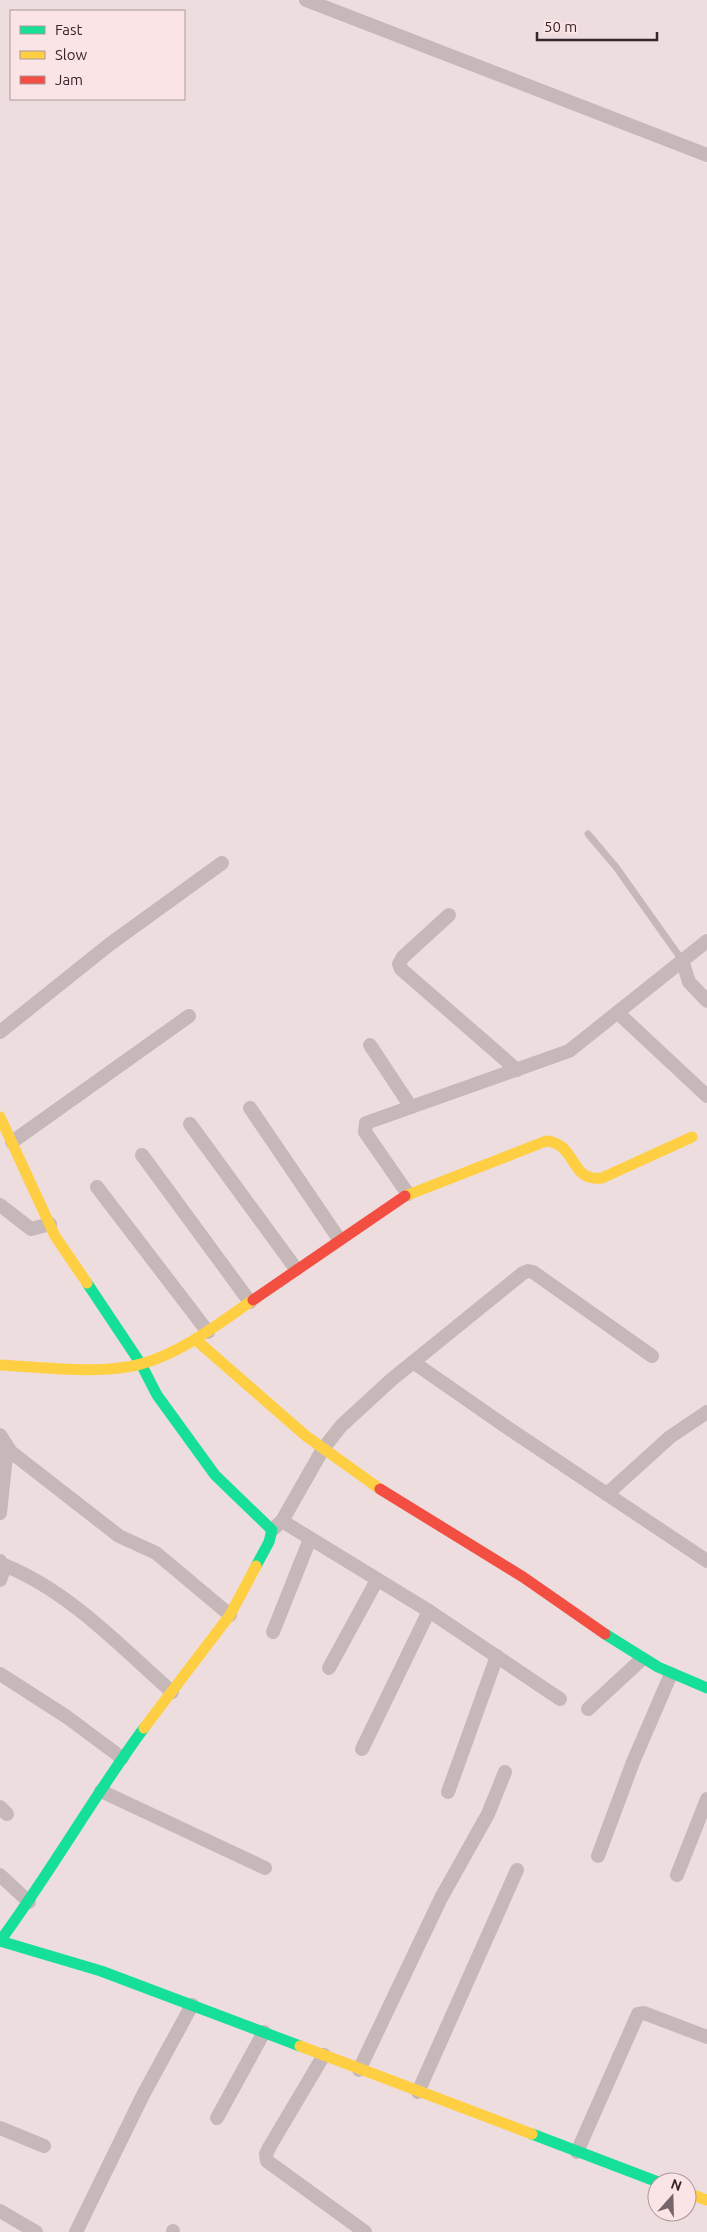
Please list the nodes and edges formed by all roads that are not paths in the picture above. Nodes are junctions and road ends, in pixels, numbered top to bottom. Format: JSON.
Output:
{"nodes":[{"id":1,"x":306,"y":0,"type":"edge"},
{"id":2,"x":707,"y":154,"type":"edge"},
{"id":3,"x":588,"y":834,"type":"dead end"},
{"id":4,"x":222,"y":863,"type":"dead end"},
{"id":5,"x":449,"y":914,"type":"dead end"},
{"id":6,"x":707,"y":941,"type":"edge"},
{"id":7,"x":682,"y":960,"type":"junction"},
{"id":8,"x":707,"y":1001,"type":"edge"},
{"id":9,"x":618,"y":1013,"type":"junction"},
{"id":10,"x":189,"y":1016,"type":"dead end"},
{"id":11,"x":0,"y":1032,"type":"edge"},
{"id":12,"x":370,"y":1045,"type":"dead end"},
{"id":13,"x":518,"y":1070,"type":"junction"},
{"id":14,"x":707,"y":1096,"type":"edge"},
{"id":15,"x":410,"y":1107,"type":"junction"},
{"id":16,"x":250,"y":1108,"type":"dead end"},
{"id":17,"x":0,"y":1117,"type":"edge"},
{"id":18,"x":190,"y":1124,"type":"dead end"},
{"id":19,"x":692,"y":1137,"type":"dead end"},
{"id":20,"x":12,"y":1142,"type":"junction"},
{"id":21,"x":142,"y":1155,"type":"dead end"},
{"id":22,"x":97,"y":1186,"type":"dead end"},
{"id":23,"x":408,"y":1194,"type":"junction"},
{"id":24,"x":2,"y":1210,"type":"edge"},
{"id":25,"x":50,"y":1224,"type":"junction"},
{"id":26,"x":339,"y":1240,"type":"junction"},
{"id":27,"x":296,"y":1269,"type":"junction"},
{"id":28,"x":250,"y":1302,"type":"junction"},
{"id":29,"x":208,"y":1332,"type":"junction"},
{"id":30,"x":196,"y":1340,"type":"junction"},
{"id":31,"x":652,"y":1356,"type":"dead end"},
{"id":32,"x":413,"y":1362,"type":"junction"},
{"id":33,"x":0,"y":1364,"type":"edge"},
{"id":34,"x":141,"y":1364,"type":"junction"},
{"id":35,"x":707,"y":1412,"type":"edge"},
{"id":36,"x":3,"y":1441,"type":"edge"},
{"id":37,"x":323,"y":1449,"type":"junction"},
{"id":38,"x":607,"y":1494,"type":"junction"},
{"id":39,"x":0,"y":1513,"type":"edge"},
{"id":40,"x":277,"y":1525,"type":"junction"},
{"id":41,"x":310,"y":1539,"type":"junction"},
{"id":42,"x":707,"y":1561,"type":"edge"},
{"id":43,"x":2,"y":1563,"type":"edge"},
{"id":44,"x":0,"y":1580,"type":"edge"},
{"id":45,"x":377,"y":1580,"type":"junction"},
{"id":46,"x":428,"y":1612,"type":"junction"},
{"id":47,"x":230,"y":1615,"type":"junction"},
{"id":48,"x":273,"y":1632,"type":"dead end"},
{"id":49,"x":497,"y":1656,"type":"junction"},
{"id":50,"x":642,"y":1659,"type":"junction"},
{"id":51,"x":329,"y":1668,"type":"dead end"},
{"id":52,"x":0,"y":1674,"type":"edge"},
{"id":53,"x":671,"y":1674,"type":"junction"},
{"id":54,"x":707,"y":1688,"type":"edge"},
{"id":55,"x":172,"y":1692,"type":"junction"},
{"id":56,"x":560,"y":1700,"type":"dead end"},
{"id":57,"x":588,"y":1709,"type":"dead end"},
{"id":58,"x":362,"y":1749,"type":"dead end"},
{"id":59,"x":122,"y":1758,"type":"junction"},
{"id":60,"x":505,"y":1772,"type":"dead end"},
{"id":61,"x":101,"y":1792,"type":"junction"},
{"id":62,"x":448,"y":1792,"type":"dead end"},
{"id":63,"x":707,"y":1799,"type":"edge"},
{"id":64,"x":598,"y":1856,"type":"dead end"},
{"id":65,"x":265,"y":1868,"type":"dead end"},
{"id":66,"x":516,"y":1870,"type":"dead end"},
{"id":67,"x":0,"y":1875,"type":"edge"},
{"id":68,"x":677,"y":1875,"type":"dead end"},
{"id":69,"x":29,"y":1902,"type":"junction"},
{"id":70,"x":0,"y":1941,"type":"edge"},
{"id":71,"x":192,"y":2005,"type":"junction"},
{"id":72,"x":264,"y":2032,"type":"junction"},
{"id":73,"x":707,"y":2038,"type":"edge"},
{"id":74,"x":324,"y":2055,"type":"junction"},
{"id":75,"x":359,"y":2070,"type":"junction"},
{"id":76,"x":418,"y":2092,"type":"junction"},
{"id":77,"x":217,"y":2118,"type":"dead end"},
{"id":78,"x":0,"y":2128,"type":"edge"},
{"id":79,"x":44,"y":2146,"type":"dead end"},
{"id":80,"x":577,"y":2152,"type":"junction"},
{"id":81,"x":647,"y":2178,"type":"edge"},
{"id":82,"x":0,"y":2211,"type":"edge"},
{"id":83,"x":36,"y":2232,"type":"edge"},
{"id":84,"x":76,"y":2232,"type":"edge"},
{"id":85,"x":366,"y":2232,"type":"edge"}],
"edges":[{"from":1,"to":2,"type":"street"},
{"from":3,"to":7,"type":"lane"},
{"from":4,"to":11,"type":"street"},
{"from":5,"to":13,"type":"street"},
{"from":6,"to":7,"type":"street"},
{"from":7,"to":8,"type":"street"},
{"from":7,"to":9,"type":"street"},
{"from":9,"to":13,"type":"street"},
{"from":9,"to":14,"type":"street"},
{"from":10,"to":20,"type":"street"},
{"from":12,"to":15,"type":"street"},
{"from":13,"to":15,"type":"street"},
{"from":15,"to":23,"type":"street"},
{"from":16,"to":26,"type":"street"},
{"from":17,"to":20,"type":"street"},
{"from":18,"to":27,"type":"street"},
{"from":19,"to":23,"type":"street"},
{"from":20,"to":25,"type":"street"},
{"from":21,"to":28,"type":"street"},
{"from":22,"to":29,"type":"street"},
{"from":23,"to":26,"type":"street"},
{"from":24,"to":25,"type":"street"},
{"from":25,"to":34,"type":"street"},
{"from":26,"to":27,"type":"street"},
{"from":27,"to":28,"type":"street"},
{"from":28,"to":29,"type":"street"},
{"from":29,"to":30,"type":"street"},
{"from":30,"to":34,"type":"street"},
{"from":30,"to":37,"type":"street"},
{"from":31,"to":32,"type":"street"},
{"from":32,"to":37,"type":"street"},
{"from":32,"to":38,"type":"street"},
{"from":33,"to":34,"type":"street"},
{"from":34,"to":40,"type":"street"},
{"from":35,"to":38,"type":"street"},
{"from":36,"to":39,"type":"street"},
{"from":36,"to":47,"type":"street"},
{"from":37,"to":40,"type":"street"},
{"from":37,"to":50,"type":"street"},
{"from":38,"to":42,"type":"street"},
{"from":40,"to":41,"type":"street"},
{"from":40,"to":47,"type":"street"},
{"from":41,"to":45,"type":"street"},
{"from":41,"to":48,"type":"street"},
{"from":43,"to":44,"type":"street"},
{"from":43,"to":55,"type":"street"},
{"from":45,"to":46,"type":"street"},
{"from":45,"to":51,"type":"street"},
{"from":46,"to":49,"type":"street"},
{"from":46,"to":58,"type":"street"},
{"from":47,"to":55,"type":"street"},
{"from":49,"to":56,"type":"street"},
{"from":49,"to":62,"type":"street"},
{"from":50,"to":53,"type":"street"},
{"from":50,"to":57,"type":"street"},
{"from":52,"to":59,"type":"street"},
{"from":53,"to":54,"type":"street"},
{"from":53,"to":64,"type":"street"},
{"from":55,"to":59,"type":"street"},
{"from":59,"to":61,"type":"street"},
{"from":60,"to":75,"type":"street"},
{"from":61,"to":65,"type":"street"},
{"from":61,"to":69,"type":"street"},
{"from":63,"to":68,"type":"street"},
{"from":66,"to":76,"type":"street"},
{"from":67,"to":69,"type":"street"},
{"from":69,"to":70,"type":"street"},
{"from":70,"to":71,"type":"street"},
{"from":71,"to":72,"type":"street"},
{"from":71,"to":84,"type":"street"},
{"from":72,"to":74,"type":"street"},
{"from":72,"to":77,"type":"street"},
{"from":73,"to":80,"type":"street"},
{"from":74,"to":75,"type":"street"},
{"from":74,"to":85,"type":"street"},
{"from":75,"to":76,"type":"street"},
{"from":76,"to":80,"type":"street"},
{"from":78,"to":79,"type":"street"},
{"from":80,"to":81,"type":"street"},
{"from":82,"to":83,"type":"street"}]}
